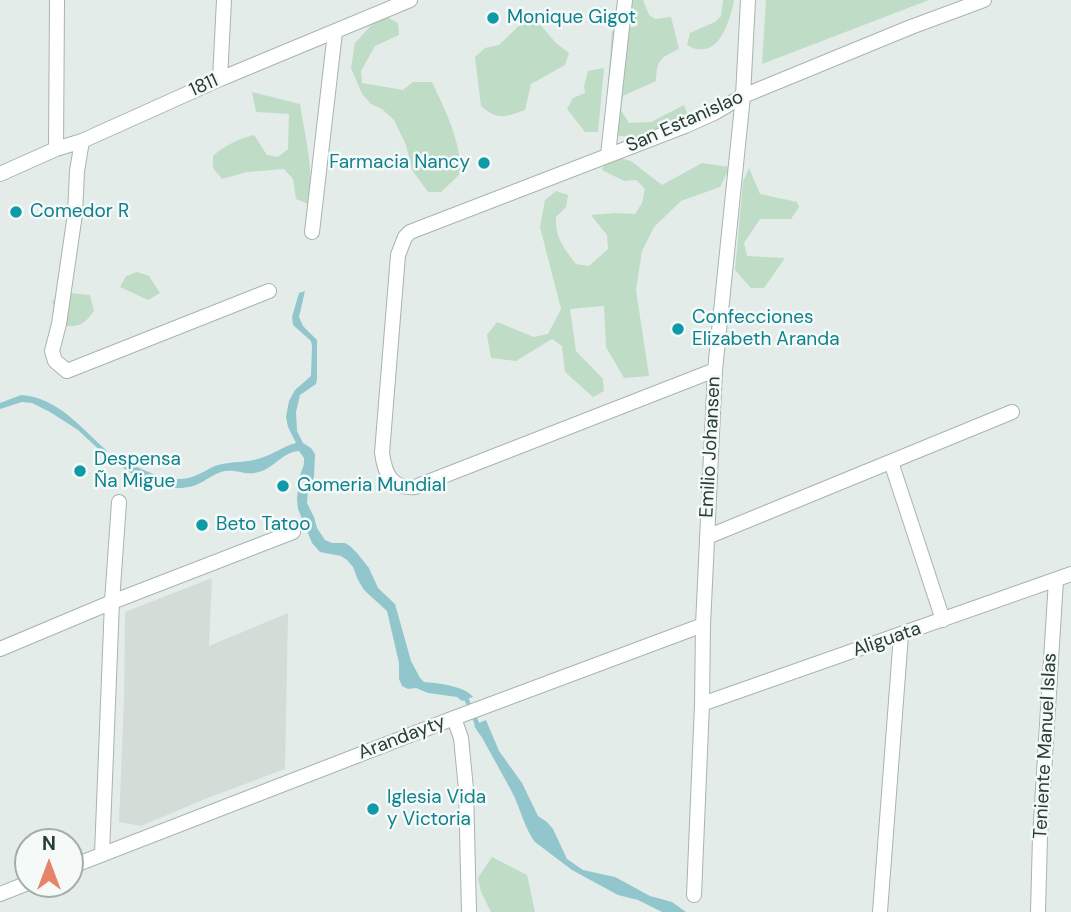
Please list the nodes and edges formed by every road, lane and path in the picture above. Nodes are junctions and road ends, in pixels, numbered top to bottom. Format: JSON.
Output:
{"nodes":[{"id":1,"x":57,"y":0,"type":"edge"},
{"id":2,"x":224,"y":0,"type":"edge"},
{"id":3,"x":410,"y":0,"type":"edge"},
{"id":4,"x":625,"y":0,"type":"edge"},
{"id":5,"x":748,"y":0,"type":"edge"},
{"id":6,"x":984,"y":0,"type":"edge"},
{"id":7,"x":335,"y":32,"type":"junction"},
{"id":8,"x":220,"y":79,"type":"junction"},
{"id":9,"x":743,"y":96,"type":"junction"},
{"id":10,"x":82,"y":141,"type":"junction"},
{"id":11,"x":56,"y":149,"type":"junction"},
{"id":12,"x":608,"y":155,"type":"junction"},
{"id":13,"x":0,"y":174,"type":"edge"},
{"id":14,"x":312,"y":232,"type":"dead end"},
{"id":15,"x":269,"y":291,"type":"dead end"},
{"id":16,"x":715,"y":370,"type":"junction"},
{"id":17,"x":1012,"y":412,"type":"dead end"},
{"id":18,"x":891,"y":462,"type":"junction"},
{"id":19,"x":118,"y":502,"type":"dead end"},
{"id":20,"x":293,"y":531,"type":"dead end"},
{"id":21,"x":707,"y":537,"type":"junction"},
{"id":22,"x":1071,"y":574,"type":"edge"},
{"id":23,"x":1056,"y":580,"type":"junction"},
{"id":24,"x":112,"y":602,"type":"junction"},
{"id":25,"x":943,"y":620,"type":"junction"},
{"id":26,"x":703,"y":625,"type":"junction"},
{"id":27,"x":901,"y":635,"type":"junction"},
{"id":28,"x":0,"y":649,"type":"edge"},
{"id":29,"x":702,"y":704,"type":"junction"},
{"id":30,"x":457,"y":717,"type":"junction"},
{"id":31,"x":102,"y":855,"type":"junction"},
{"id":32,"x":84,"y":862,"type":"edge"},
{"id":33,"x":694,"y":895,"type":"dead end"},
{"id":34,"x":469,"y":912,"type":"edge"},
{"id":35,"x":880,"y":912,"type":"edge"},
{"id":36,"x":1038,"y":912,"type":"edge"}],
"edges":[{"from":1,"to":11,"type":"street"},
{"from":2,"to":8,"type":"street"},
{"from":3,"to":7,"type":"street","name":"1811"},
{"from":4,"to":12,"type":"street"},
{"from":5,"to":9,"type":"street","name":"Emilio Johansen"},
{"from":6,"to":9,"type":"street","name":"San Estanislao"},
{"from":7,"to":8,"type":"street","name":"1811"},
{"from":7,"to":14,"type":"street"},
{"from":8,"to":10,"type":"street","name":"1811"},
{"from":9,"to":12,"type":"street","name":"San Estanislao"},
{"from":9,"to":16,"type":"street","name":"Emilio Johansen"},
{"from":10,"to":11,"type":"street","name":"1811"},
{"from":10,"to":15,"type":"street"},
{"from":11,"to":13,"type":"street","name":"1811"},
{"from":12,"to":16,"type":"street","name":"San Estanislao"},
{"from":16,"to":21,"type":"street","name":"Emilio Johansen"},
{"from":17,"to":18,"type":"street"},
{"from":18,"to":21,"type":"street"},
{"from":18,"to":25,"type":"street"},
{"from":19,"to":24,"type":"street"},
{"from":20,"to":24,"type":"street"},
{"from":21,"to":26,"type":"street","name":"Emilio Johansen"},
{"from":22,"to":23,"type":"street","name":"Aliguata"},
{"from":23,"to":25,"type":"street","name":"Aliguata"},
{"from":23,"to":36,"type":"street","name":"Teniente Manuel Islas"},
{"from":24,"to":28,"type":"street"},
{"from":24,"to":31,"type":"street"},
{"from":25,"to":27,"type":"street","name":"Aliguata"},
{"from":26,"to":29,"type":"street","name":"Emilio Johansen"},
{"from":26,"to":30,"type":"street","name":"Arandayty"},
{"from":27,"to":29,"type":"street","name":"Aliguata"},
{"from":27,"to":35,"type":"street"},
{"from":29,"to":33,"type":"street","name":"Emilio Johansen"},
{"from":30,"to":31,"type":"street","name":"Arandayty"},
{"from":30,"to":34,"type":"street"},
{"from":31,"to":32,"type":"street","name":"Arandayty"}]}
